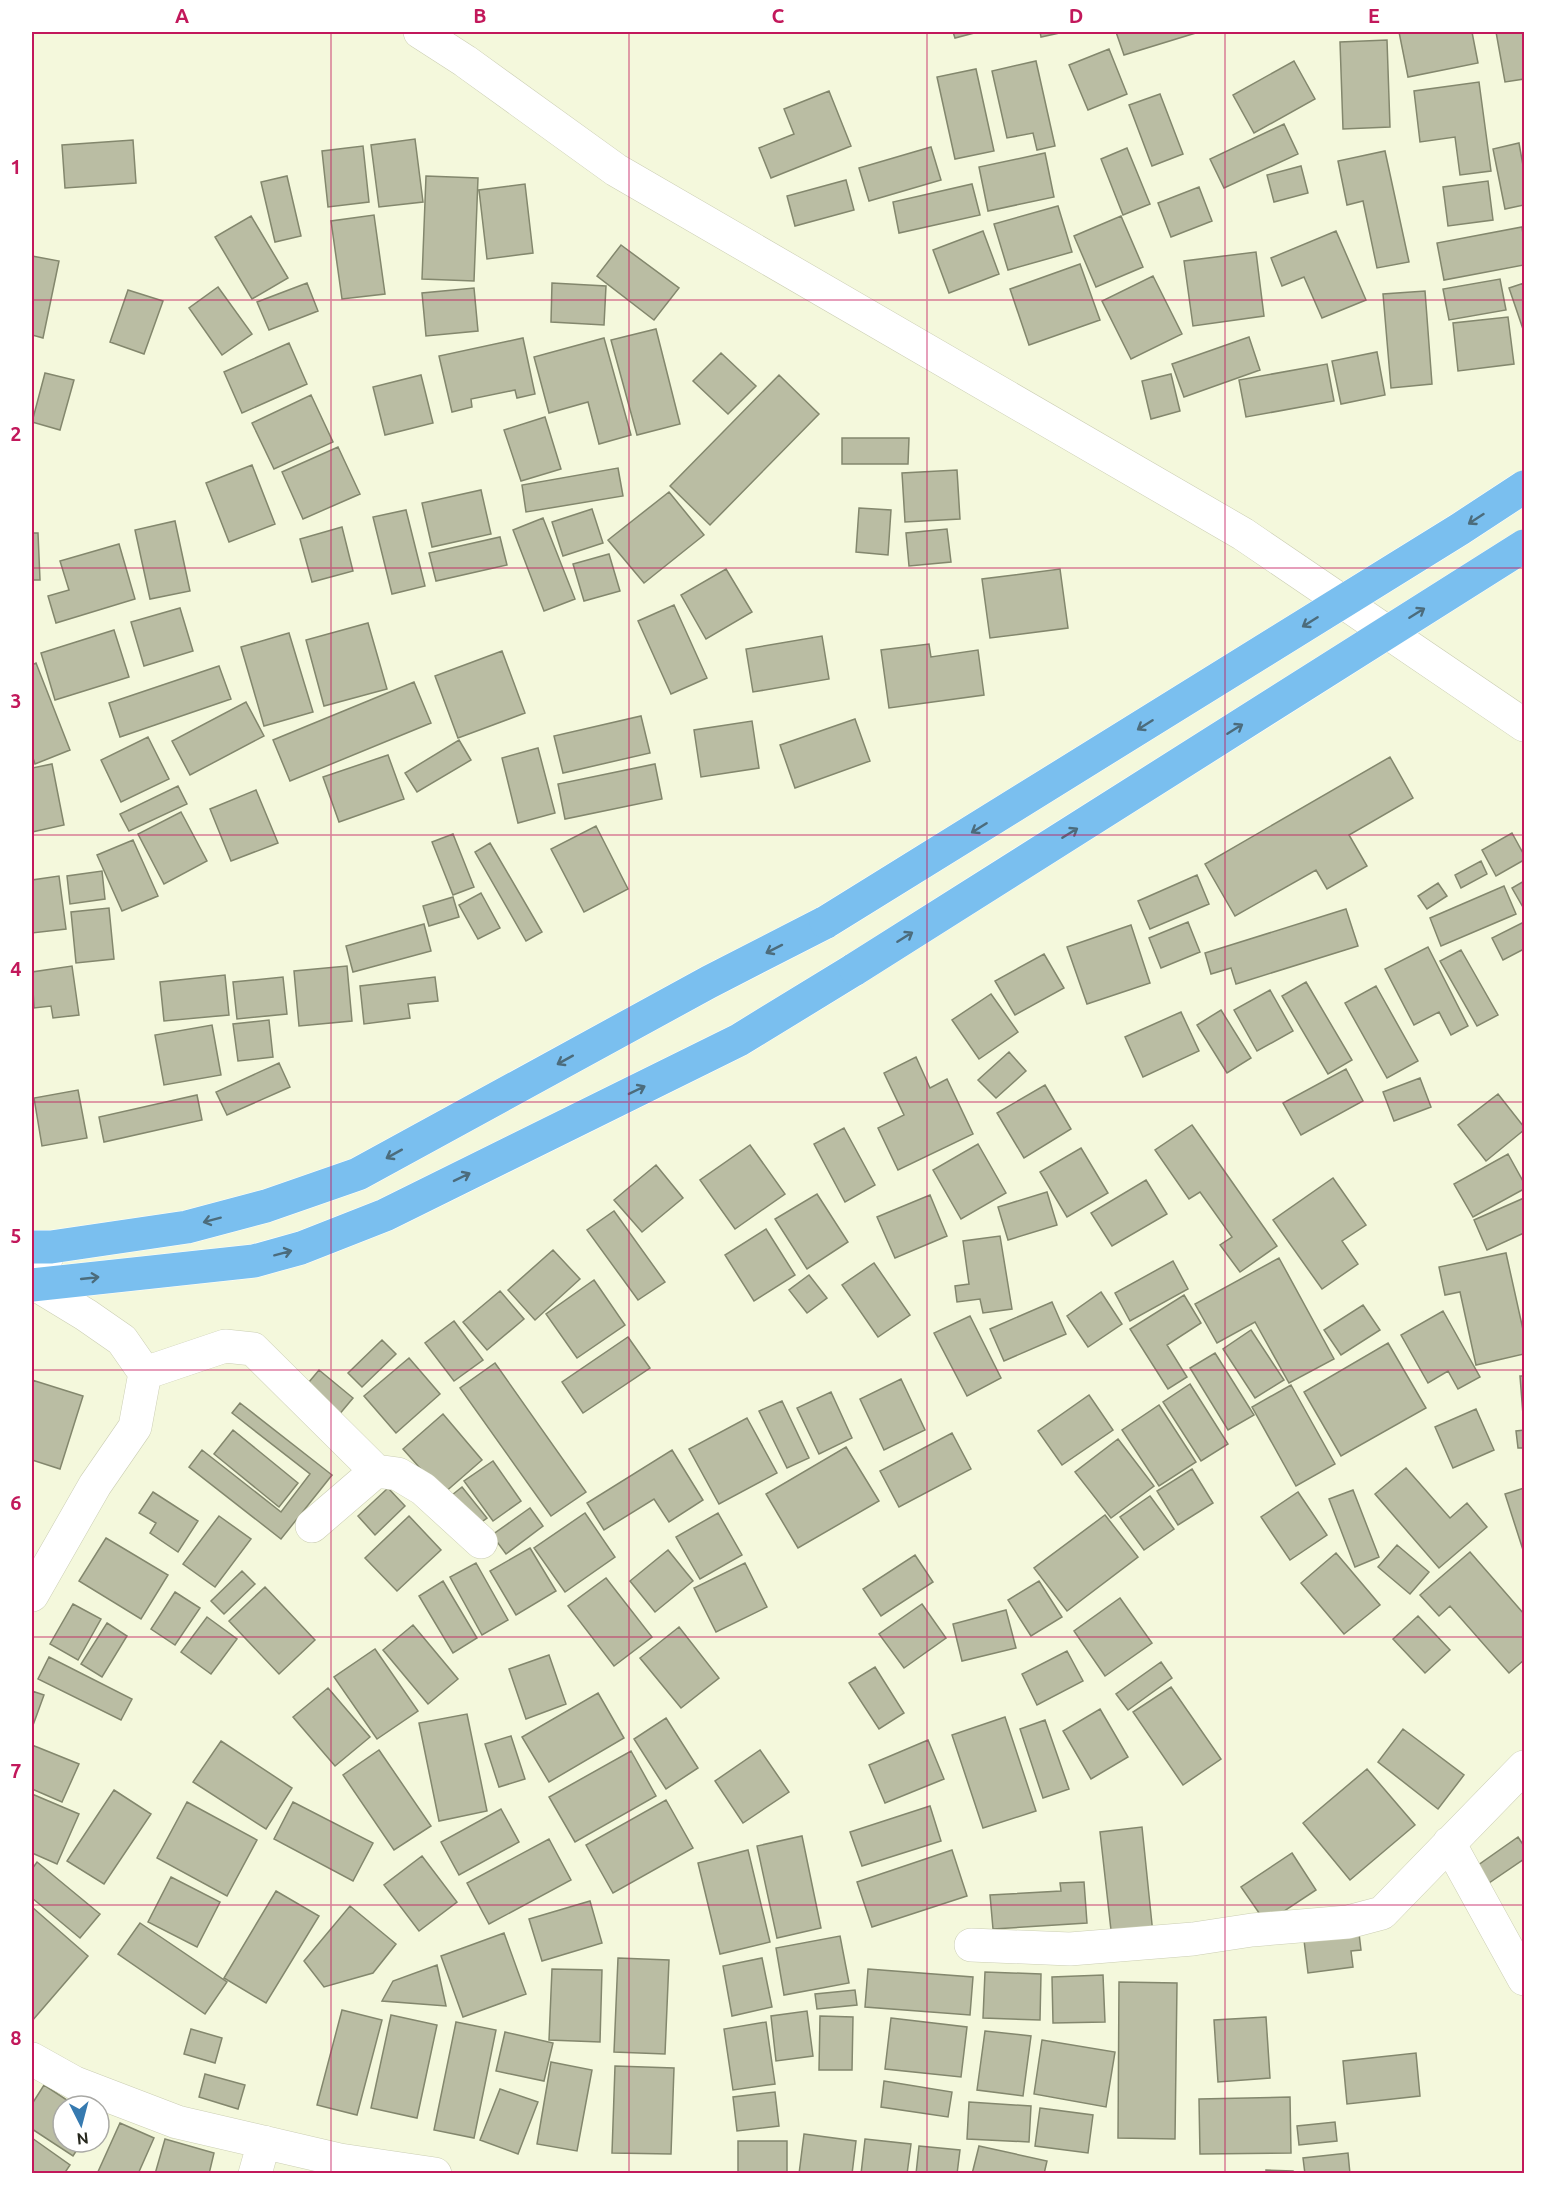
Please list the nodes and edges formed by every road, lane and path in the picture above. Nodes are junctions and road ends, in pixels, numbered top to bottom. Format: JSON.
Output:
{"nodes":[{"id":1,"x":420,"y":32,"type":"edge"},
{"id":2,"x":1524,"y":487,"type":"edge"},
{"id":3,"x":1524,"y":546,"type":"edge"},
{"id":4,"x":1524,"y":725,"type":"edge"},
{"id":5,"x":41,"y":1247,"type":"edge"},
{"id":6,"x":33,"y":1284,"type":"edge"},
{"id":7,"x":145,"y":1373,"type":"junction"},
{"id":8,"x":376,"y":1471,"type":"junction"},
{"id":9,"x":312,"y":1526,"type":"dead end"},
{"id":10,"x":481,"y":1542,"type":"dead end"},
{"id":11,"x":32,"y":1595,"type":"edge"},
{"id":12,"x":1524,"y":1767,"type":"edge"},
{"id":13,"x":1449,"y":1843,"type":"junction"},
{"id":14,"x":971,"y":1945,"type":"dead end"},
{"id":15,"x":1524,"y":1979,"type":"edge"},
{"id":16,"x":32,"y":2060,"type":"edge"},
{"id":17,"x":264,"y":2142,"type":"junction"},
{"id":18,"x":255,"y":2174,"type":"edge"},
{"id":19,"x":435,"y":2174,"type":"edge"}],
"edges":[{"from":1,"to":4,"type":"street"},
{"from":2,"to":5,"type":"main road","one_way":true,"bridge":true},
{"from":6,"to":3,"type":"main road","one_way":true,"bridge":true},
{"from":5,"to":6,"type":"street"},
{"from":6,"to":7,"type":"street"},
{"from":7,"to":8,"type":"street"},
{"from":7,"to":11,"type":"street"},
{"from":8,"to":9,"type":"street"},
{"from":8,"to":10,"type":"street"},
{"from":12,"to":13,"type":"street"},
{"from":13,"to":14,"type":"street"},
{"from":13,"to":15,"type":"street"},
{"from":16,"to":17,"type":"street"},
{"from":17,"to":18,"type":"street"},
{"from":17,"to":19,"type":"street"}]}
